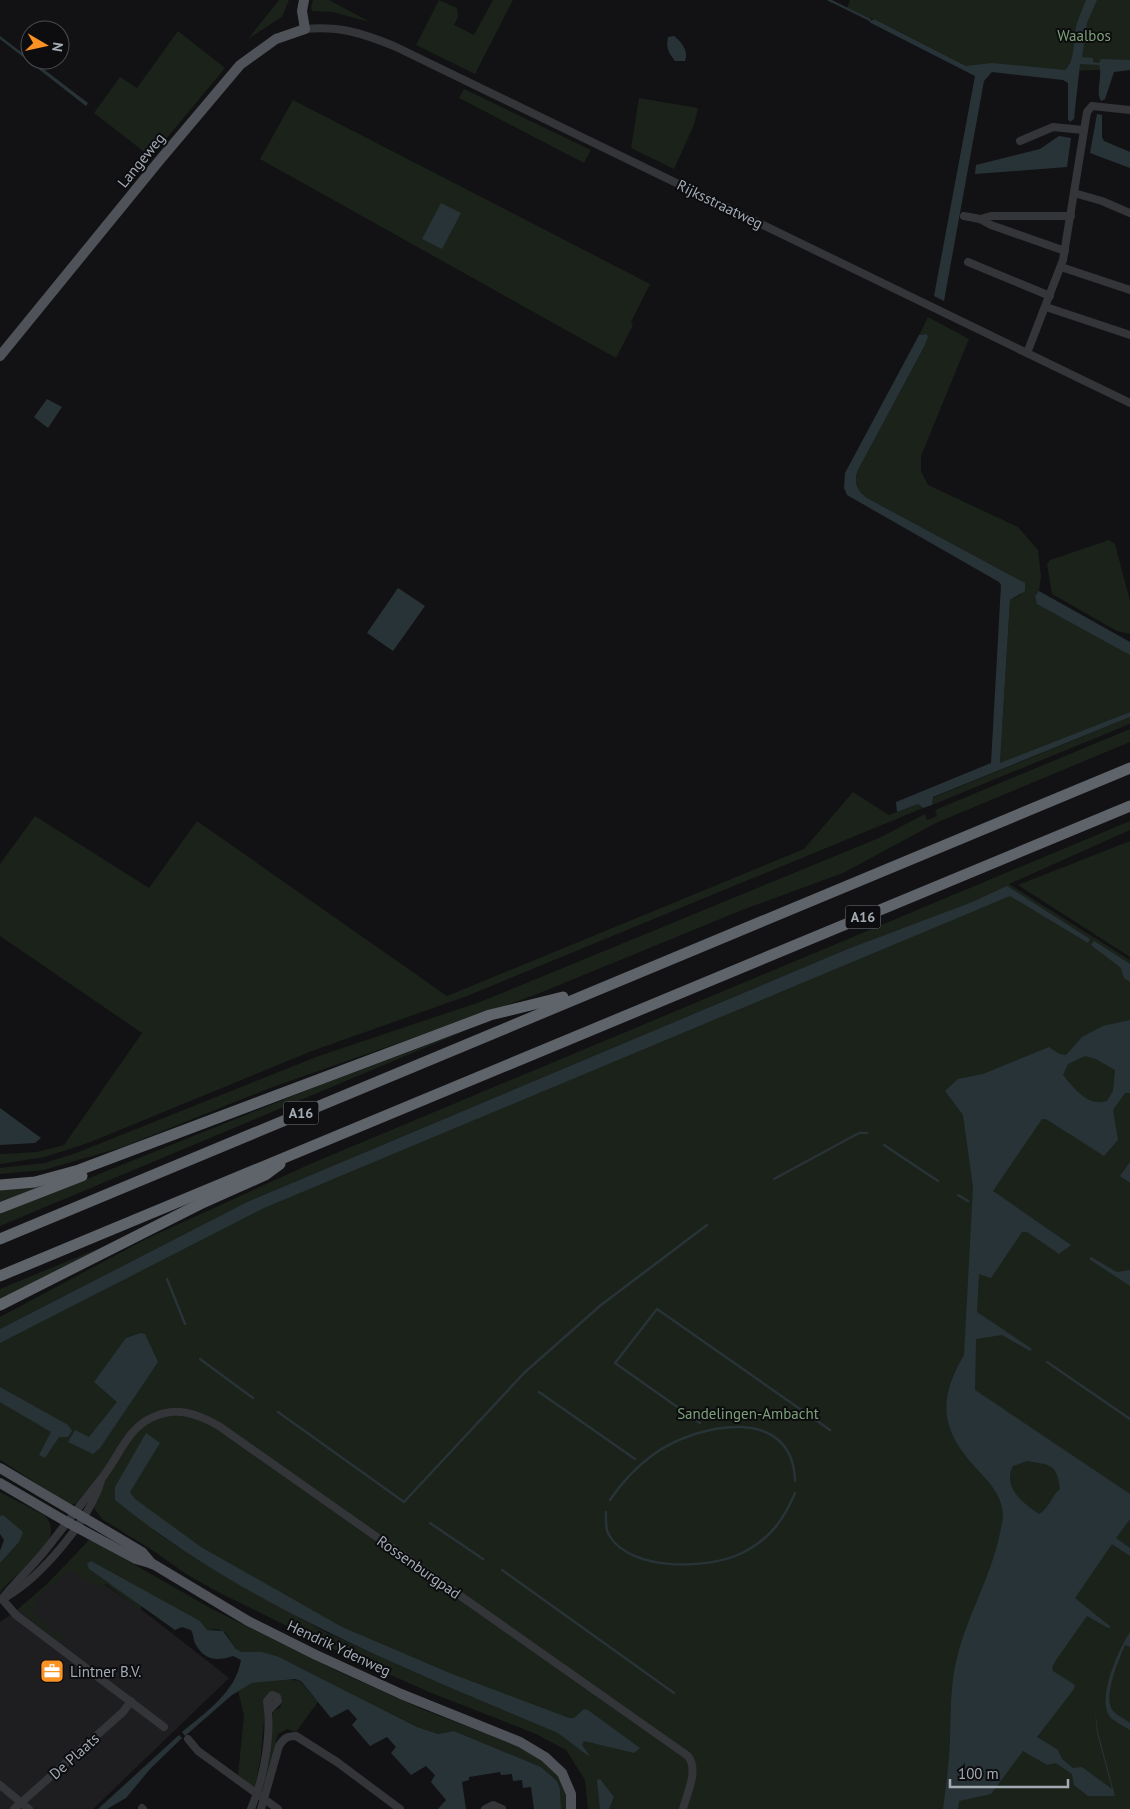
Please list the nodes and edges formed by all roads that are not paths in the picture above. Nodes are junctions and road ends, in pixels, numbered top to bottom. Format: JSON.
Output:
{"nodes":[{"id":1,"x":304,"y":0,"type":"edge"},
{"id":2,"x":305,"y":29,"type":"junction"},
{"id":3,"x":1130,"y":110,"type":"edge"},
{"id":4,"x":1083,"y":130,"type":"junction"},
{"id":5,"x":1020,"y":141,"type":"dead end"},
{"id":6,"x":1074,"y":194,"type":"junction"},
{"id":7,"x":1130,"y":213,"type":"edge"},
{"id":8,"x":964,"y":216,"type":"dead end"},
{"id":9,"x":1070,"y":216,"type":"junction"},
{"id":10,"x":980,"y":218,"type":"junction"},
{"id":11,"x":1065,"y":251,"type":"junction"},
{"id":12,"x":968,"y":262,"type":"dead end"},
{"id":13,"x":1061,"y":267,"type":"junction"},
{"id":14,"x":1130,"y":290,"type":"edge"},
{"id":15,"x":1050,"y":296,"type":"junction"},
{"id":16,"x":1046,"y":307,"type":"junction"},
{"id":17,"x":1130,"y":335,"type":"edge"},
{"id":18,"x":1027,"y":353,"type":"junction"},
{"id":19,"x":0,"y":356,"type":"edge"},
{"id":20,"x":1130,"y":403,"type":"edge"},
{"id":21,"x":1130,"y":768,"type":"edge"},
{"id":22,"x":1130,"y":806,"type":"edge"},
{"id":23,"x":601,"y":987,"type":"junction"},
{"id":24,"x":165,"y":1139,"type":"junction"},
{"id":25,"x":291,"y":1155,"type":"junction"},
{"id":26,"x":0,"y":1185,"type":"edge"},
{"id":27,"x":0,"y":1208,"type":"edge"},
{"id":28,"x":0,"y":1239,"type":"edge"},
{"id":29,"x":0,"y":1276,"type":"edge"},
{"id":30,"x":0,"y":1305,"type":"edge"},
{"id":31,"x":101,"y":1465,"type":"dead end"},
{"id":32,"x":0,"y":1468,"type":"edge"},
{"id":33,"x":108,"y":1469,"type":"junction"},
{"id":34,"x":0,"y":1483,"type":"edge"},
{"id":35,"x":79,"y":1515,"type":"junction"},
{"id":36,"x":71,"y":1524,"type":"junction"},
{"id":37,"x":153,"y":1564,"type":"junction"},
{"id":38,"x":1,"y":1600,"type":"edge"},
{"id":39,"x":131,"y":1701,"type":"junction"},
{"id":40,"x":269,"y":1710,"type":"dead end"},
{"id":41,"x":164,"y":1727,"type":"dead end"},
{"id":42,"x":188,"y":1739,"type":"dead end"},
{"id":43,"x":520,"y":1742,"type":"junction"},
{"id":44,"x":0,"y":1785,"type":"edge"},
{"id":45,"x":257,"y":1795,"type":"junction"},
{"id":46,"x":265,"y":1799,"type":"junction"},
{"id":47,"x":21,"y":1803,"type":"junction"},
{"id":48,"x":14,"y":1809,"type":"edge"},
{"id":49,"x":29,"y":1809,"type":"edge"},
{"id":50,"x":250,"y":1809,"type":"edge"},
{"id":51,"x":261,"y":1809,"type":"edge"},
{"id":52,"x":278,"y":1809,"type":"edge"},
{"id":53,"x":400,"y":1809,"type":"edge"},
{"id":54,"x":485,"y":1809,"type":"edge"},
{"id":55,"x":502,"y":1809,"type":"edge"},
{"id":56,"x":571,"y":1809,"type":"edge"},
{"id":57,"x":577,"y":1809,"type":"edge"},
{"id":58,"x":683,"y":1809,"type":"edge"}],
"edges":[{"from":1,"to":2,"type":"main road"},
{"from":2,"to":18,"type":"street","name":"Rijksstraatweg"},
{"from":2,"to":19,"type":"main road","name":"Langeweg"},
{"from":3,"to":4,"type":"street"},
{"from":4,"to":5,"type":"street"},
{"from":4,"to":6,"type":"street"},
{"from":6,"to":7,"type":"street"},
{"from":6,"to":9,"type":"street"},
{"from":8,"to":10,"type":"street"},
{"from":9,"to":10,"type":"street"},
{"from":9,"to":11,"type":"street"},
{"from":10,"to":11,"type":"street"},
{"from":11,"to":13,"type":"street"},
{"from":12,"to":15,"type":"street"},
{"from":13,"to":14,"type":"street"},
{"from":13,"to":15,"type":"street"},
{"from":15,"to":16,"type":"street"},
{"from":16,"to":17,"type":"street"},
{"from":16,"to":18,"type":"street"},
{"from":18,"to":20,"type":"street","name":"Rijksstraatweg"},
{"from":21,"to":23,"type":"highway","number":"A16"},
{"from":22,"to":25,"type":"highway","number":"A16"},
{"from":23,"to":24,"type":"highway","number":"A16"},
{"from":23,"to":28,"type":"highway","number":"A16"},
{"from":24,"to":26,"type":"highway","number":"A16"},
{"from":24,"to":27,"type":"highway","number":"A16"},
{"from":25,"to":29,"type":"highway","number":"A16"},
{"from":25,"to":30,"type":"highway","number":"A16"},
{"from":31,"to":33,"type":"street"},
{"from":32,"to":35,"type":"main road","name":"Hendrik Ydenweg"},
{"from":33,"to":35,"type":"street","name":"Rossenburgpad"},
{"from":33,"to":58,"type":"street","name":"Rossenburgpad"},
{"from":34,"to":36,"type":"main road","name":"Hendrik Ydenweg"},
{"from":35,"to":36,"type":"street","name":"Rossenburgpad"},
{"from":35,"to":37,"type":"main road","name":"Hendrik Ydenweg"},
{"from":36,"to":37,"type":"main road","name":"Hendrik Ydenweg"},
{"from":36,"to":38,"type":"street","name":"Rossenburgpad"},
{"from":37,"to":43,"type":"main road","name":"Hendrik Ydenweg"},
{"from":38,"to":39,"type":"street"},
{"from":39,"to":41,"type":"street"},
{"from":39,"to":47,"type":"street","name":"De Plaats"},
{"from":40,"to":45,"type":"street"},
{"from":42,"to":45,"type":"street"},
{"from":43,"to":56,"type":"main road","name":"Hendrik Ydenweg"},
{"from":43,"to":57,"type":"main road","name":"Hendrik Ydenweg"},
{"from":44,"to":47,"type":"street"},
{"from":45,"to":46,"type":"street"},
{"from":45,"to":50,"type":"street"},
{"from":46,"to":51,"type":"street"},
{"from":46,"to":52,"type":"street"},
{"from":46,"to":53,"type":"street"},
{"from":47,"to":48,"type":"street","name":"De Plaats"},
{"from":47,"to":49,"type":"street"},
{"from":54,"to":55,"type":"street"}]}
